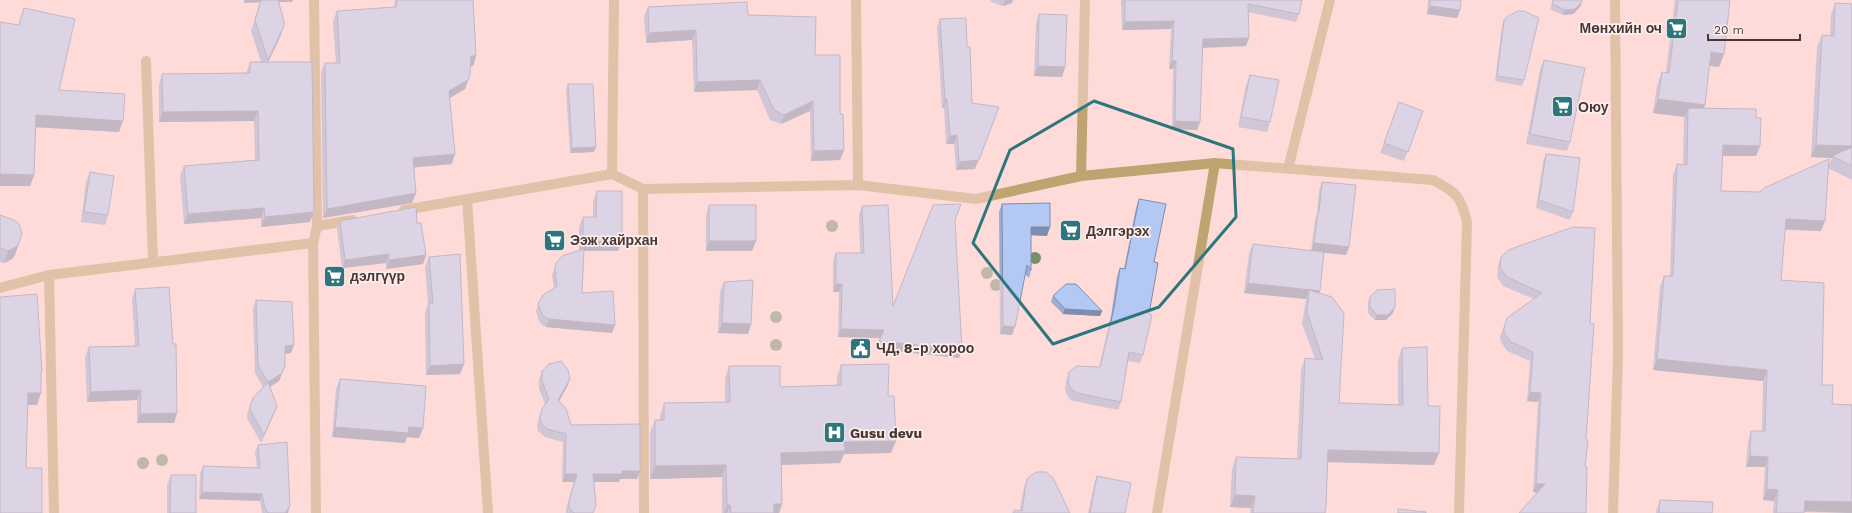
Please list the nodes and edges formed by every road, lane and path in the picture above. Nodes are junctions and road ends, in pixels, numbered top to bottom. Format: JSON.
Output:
{"nodes":[{"id":1,"x":314,"y":0,"type":"edge"},
{"id":2,"x":614,"y":0,"type":"edge"},
{"id":3,"x":856,"y":0,"type":"edge"},
{"id":4,"x":1086,"y":0,"type":"edge"},
{"id":5,"x":1330,"y":0,"type":"edge"},
{"id":6,"x":1615,"y":0,"type":"edge"},
{"id":7,"x":146,"y":62,"type":"dead end"},
{"id":8,"x":1215,"y":163,"type":"junction"},
{"id":9,"x":1288,"y":169,"type":"junction"},
{"id":10,"x":612,"y":174,"type":"junction"},
{"id":11,"x":1081,"y":176,"type":"junction"},
{"id":12,"x":858,"y":185,"type":"junction"},
{"id":13,"x":643,"y":189,"type":"junction"},
{"id":14,"x":467,"y":199,"type":"junction"},
{"id":15,"x":396,"y":212,"type":"edge"},
{"id":16,"x":364,"y":218,"type":"edge"},
{"id":17,"x":317,"y":226,"type":"junction"},
{"id":18,"x":313,"y":243,"type":"junction"},
{"id":19,"x":153,"y":262,"type":"junction"},
{"id":20,"x":49,"y":275,"type":"junction"},
{"id":21,"x":0,"y":288,"type":"edge"},
{"id":22,"x":54,"y":513,"type":"edge"},
{"id":23,"x":316,"y":513,"type":"edge"},
{"id":24,"x":488,"y":513,"type":"edge"},
{"id":25,"x":644,"y":513,"type":"edge"},
{"id":26,"x":1157,"y":513,"type":"edge"},
{"id":27,"x":1459,"y":513,"type":"edge"},
{"id":28,"x":1613,"y":513,"type":"edge"}],
"edges":[{"from":1,"to":17,"type":"street"},
{"from":2,"to":10,"type":"street"},
{"from":3,"to":12,"type":"street"},
{"from":4,"to":11,"type":"street"},
{"from":5,"to":9,"type":"street"},
{"from":6,"to":28,"type":"street"},
{"from":7,"to":19,"type":"street"},
{"from":8,"to":9,"type":"street"},
{"from":8,"to":11,"type":"street"},
{"from":8,"to":26,"type":"street"},
{"from":9,"to":27,"type":"street"},
{"from":10,"to":13,"type":"street"},
{"from":10,"to":14,"type":"street"},
{"from":11,"to":12,"type":"street"},
{"from":12,"to":13,"type":"street"},
{"from":13,"to":25,"type":"street"},
{"from":14,"to":15,"type":"street"},
{"from":14,"to":24,"type":"street"},
{"from":16,"to":17,"type":"street"},
{"from":17,"to":18,"type":"street"},
{"from":18,"to":19,"type":"street"},
{"from":18,"to":23,"type":"street"},
{"from":19,"to":20,"type":"street"},
{"from":20,"to":21,"type":"street"},
{"from":20,"to":22,"type":"street"}]}
